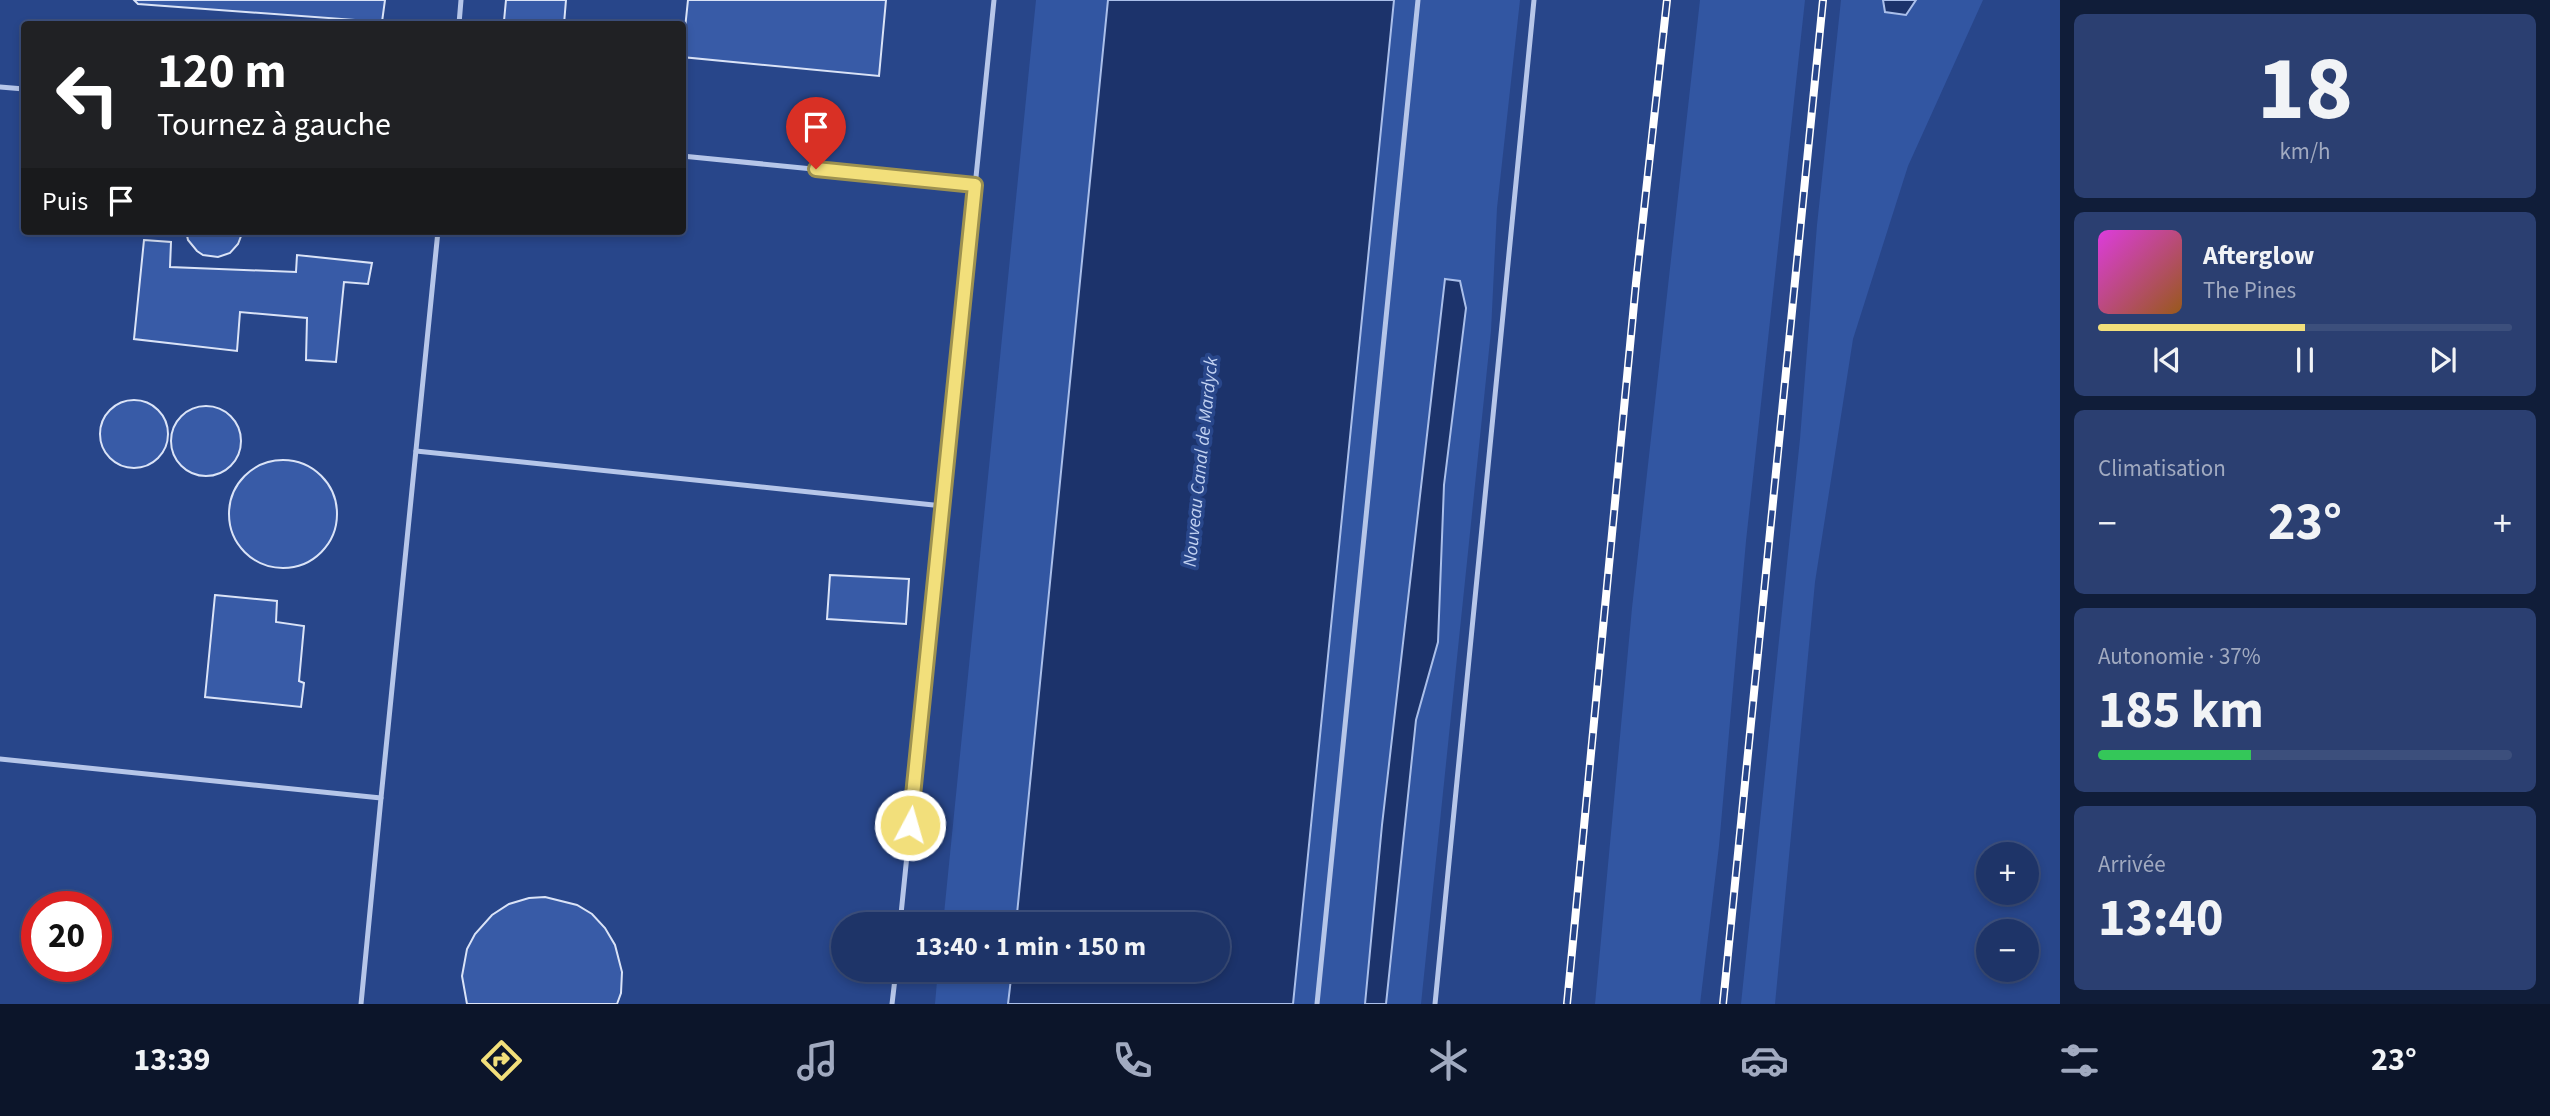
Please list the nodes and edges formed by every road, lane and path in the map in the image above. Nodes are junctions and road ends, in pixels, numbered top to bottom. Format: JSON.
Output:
{"nodes":[{"id":1,"x":461,"y":0,"type":"edge"},
{"id":2,"x":994,"y":0,"type":"edge"},
{"id":3,"x":1418,"y":0,"type":"edge"},
{"id":4,"x":1534,"y":0,"type":"edge"},
{"id":5,"x":459,"y":21,"type":"edge"},
{"id":6,"x":0,"y":87,"type":"edge"},
{"id":7,"x":21,"y":89,"type":"edge"},
{"id":8,"x":686,"y":156,"type":"edge"},
{"id":9,"x":975,"y":185,"type":"junction"},
{"id":10,"x":438,"y":235,"type":"edge"},
{"id":11,"x":416,"y":451,"type":"junction"},
{"id":12,"x":943,"y":506,"type":"junction"},
{"id":13,"x":0,"y":758,"type":"edge"},
{"id":14,"x":381,"y":798,"type":"junction"},
{"id":15,"x":901,"y":912,"type":"edge"},
{"id":16,"x":895,"y":982,"type":"edge"},
{"id":17,"x":361,"y":1004,"type":"edge"},
{"id":18,"x":892,"y":1004,"type":"edge"},
{"id":19,"x":1317,"y":1004,"type":"edge"},
{"id":20,"x":1436,"y":1004,"type":"edge"}],
"edges":[{"from":1,"to":5,"type":"lane"},
{"from":2,"to":9,"type":"lane"},
{"from":3,"to":19,"type":"lane"},
{"from":4,"to":20,"type":"lane"},
{"from":6,"to":7,"type":"lane"},
{"from":8,"to":9,"type":"lane"},
{"from":9,"to":12,"type":"lane"},
{"from":10,"to":11,"type":"lane"},
{"from":11,"to":12,"type":"lane"},
{"from":11,"to":14,"type":"lane"},
{"from":12,"to":15,"type":"lane"},
{"from":13,"to":14,"type":"lane"},
{"from":14,"to":17,"type":"lane"},
{"from":16,"to":18,"type":"lane"}]}
